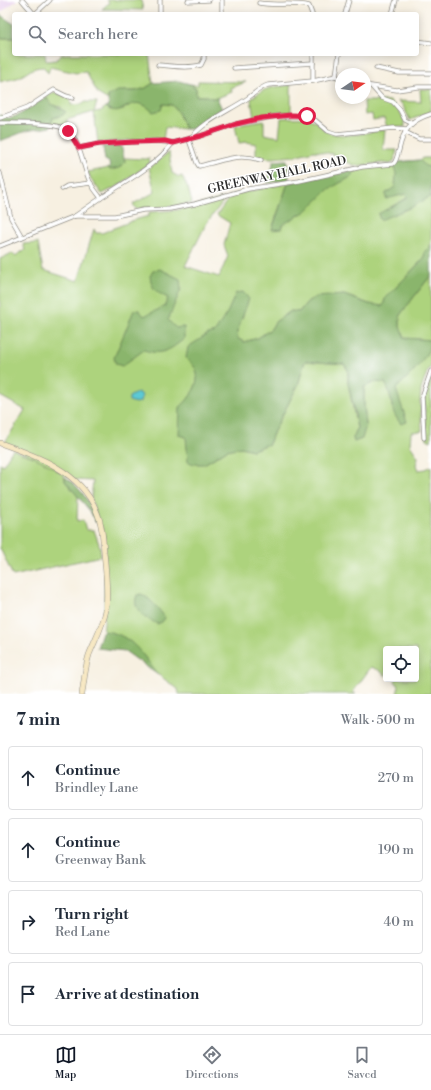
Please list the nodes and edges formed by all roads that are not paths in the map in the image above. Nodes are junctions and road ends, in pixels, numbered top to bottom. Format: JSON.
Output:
{"nodes":[{"id":1,"x":22,"y":0,"type":"edge"},
{"id":2,"x":50,"y":0,"type":"edge"},
{"id":3,"x":160,"y":0,"type":"edge"},
{"id":4,"x":209,"y":0,"type":"edge"},
{"id":5,"x":222,"y":0,"type":"edge"},
{"id":6,"x":349,"y":0,"type":"edge"},
{"id":7,"x":396,"y":0,"type":"edge"},
{"id":8,"x":188,"y":1,"type":"edge"},
{"id":9,"x":259,"y":3,"type":"dead end"},
{"id":10,"x":32,"y":12,"type":"edge"},
{"id":11,"x":36,"y":12,"type":"edge"},
{"id":12,"x":160,"y":12,"type":"edge"},
{"id":13,"x":222,"y":12,"type":"edge"},
{"id":14,"x":311,"y":12,"type":"edge"},
{"id":15,"x":346,"y":12,"type":"edge"},
{"id":16,"x":393,"y":12,"type":"edge"},
{"id":17,"x":419,"y":41,"type":"edge"},
{"id":18,"x":431,"y":42,"type":"edge"},
{"id":19,"x":204,"y":56,"type":"edge"},
{"id":20,"x":313,"y":56,"type":"edge"},
{"id":21,"x":339,"y":56,"type":"edge"},
{"id":22,"x":313,"y":63,"type":"junction"},
{"id":23,"x":158,"y":65,"type":"dead end"},
{"id":24,"x":234,"y":68,"type":"dead end"},
{"id":25,"x":337,"y":68,"type":"edge"},
{"id":26,"x":431,"y":73,"type":"edge"},
{"id":27,"x":379,"y":74,"type":"dead end"},
{"id":28,"x":335,"y":76,"type":"edge"},
{"id":29,"x":313,"y":81,"type":"junction"},
{"id":30,"x":372,"y":87,"type":"joint"},
{"id":31,"x":431,"y":88,"type":"edge"},
{"id":32,"x":72,"y":98,"type":"dead end"},
{"id":33,"x":431,"y":114,"type":"edge"},
{"id":34,"x":0,"y":118,"type":"edge"},
{"id":35,"x":0,"y":123,"type":"edge"},
{"id":36,"x":411,"y":123,"type":"junction"},
{"id":37,"x":406,"y":131,"type":"junction"},
{"id":38,"x":431,"y":139,"type":"edge"},
{"id":39,"x":189,"y":140,"type":"junction"},
{"id":40,"x":173,"y":143,"type":"junction"},
{"id":41,"x":79,"y":148,"type":"junction"},
{"id":42,"x":261,"y":160,"type":"dead end"},
{"id":43,"x":0,"y":173,"type":"edge"},
{"id":44,"x":91,"y":183,"type":"junction"},
{"id":45,"x":62,"y":188,"type":"dead end"},
{"id":46,"x":101,"y":198,"type":"junction"},
{"id":47,"x":75,"y":216,"type":"junction"},
{"id":48,"x":22,"y":237,"type":"junction"},
{"id":49,"x":0,"y":246,"type":"edge"},
{"id":50,"x":431,"y":371,"type":"edge"},
{"id":51,"x":424,"y":438,"type":"dead end"},
{"id":52,"x":0,"y":443,"type":"edge"},
{"id":53,"x":82,"y":694,"type":"edge"}],
"edges":[{"from":1,"to":10,"type":"street"},
{"from":2,"to":11,"type":"street"},
{"from":3,"to":12,"type":"street"},
{"from":4,"to":8,"type":"street"},
{"from":5,"to":13,"type":"street"},
{"from":6,"to":15,"type":"street"},
{"from":7,"to":16,"type":"street"},
{"from":9,"to":14,"type":"street"},
{"from":17,"to":18,"type":"street"},
{"from":19,"to":23,"type":"street"},
{"from":20,"to":22,"type":"street"},
{"from":21,"to":25,"type":"street"},
{"from":22,"to":24,"type":"street"},
{"from":22,"to":29,"type":"street"},
{"from":26,"to":27,"type":"street"},
{"from":28,"to":29,"type":"street"},
{"from":29,"to":39,"type":"street"},
{"from":30,"to":31,"type":"street"},
{"from":30,"to":36,"type":"street"},
{"from":32,"to":34,"type":"street"},
{"from":33,"to":36,"type":"street"},
{"from":35,"to":41,"type":"street"},
{"from":36,"to":37,"type":"street","name":"GREENWAY HALL ROAD"},
{"from":37,"to":38,"type":"street"},
{"from":37,"to":39,"type":"street"},
{"from":37,"to":47,"type":"street","name":"GREENWAY HALL ROAD"},
{"from":39,"to":40,"type":"street"},
{"from":39,"to":42,"type":"street"},
{"from":40,"to":41,"type":"street"},
{"from":40,"to":46,"type":"street"},
{"from":41,"to":44,"type":"street"},
{"from":43,"to":48,"type":"street"},
{"from":44,"to":45,"type":"street"},
{"from":44,"to":46,"type":"street"},
{"from":46,"to":47,"type":"street"},
{"from":47,"to":48,"type":"street"},
{"from":48,"to":49,"type":"street"},
{"from":50,"to":51,"type":"street"},
{"from":52,"to":53,"type":"street"}]}
